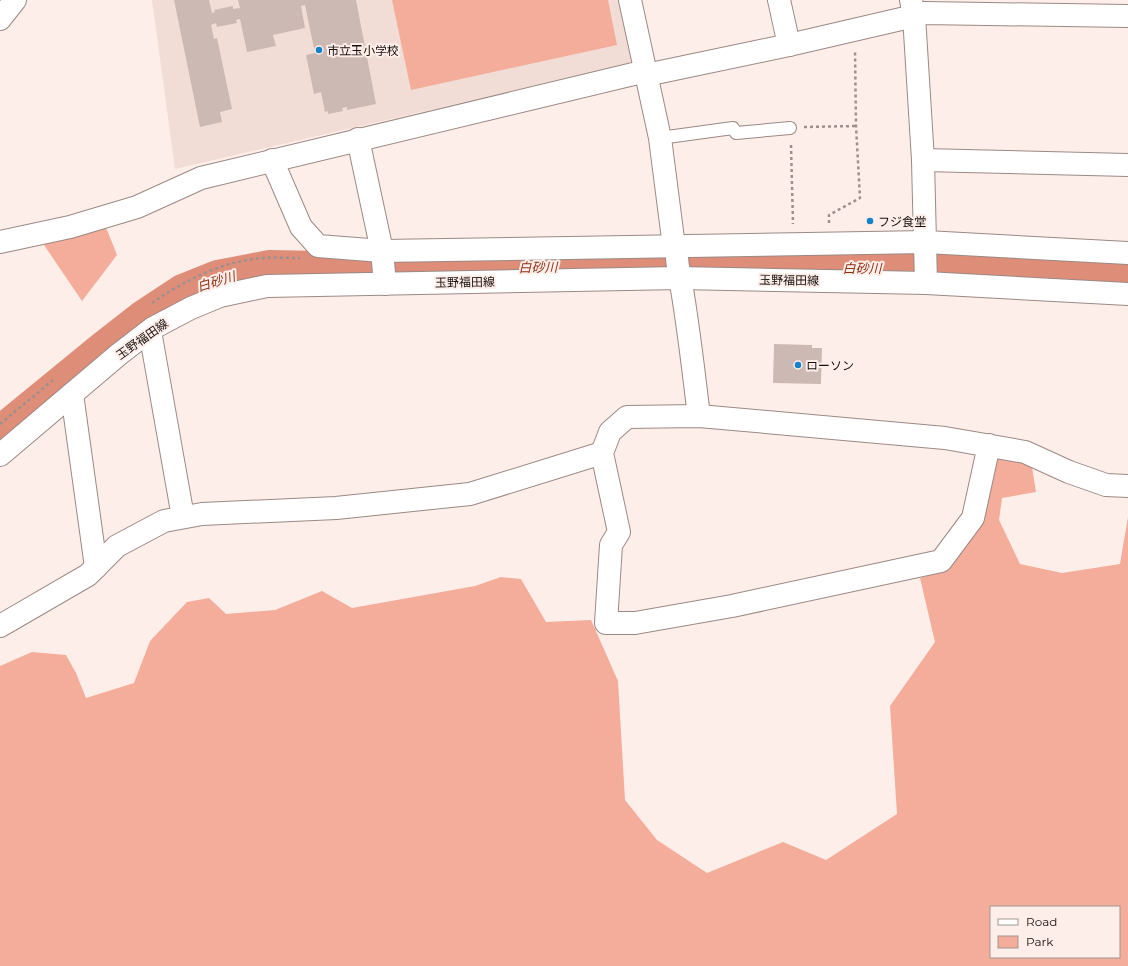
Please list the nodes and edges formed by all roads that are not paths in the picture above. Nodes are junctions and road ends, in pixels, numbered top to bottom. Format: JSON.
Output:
{"nodes":[{"id":1,"x":15,"y":0,"type":"edge"},
{"id":2,"x":630,"y":0,"type":"edge"},
{"id":3,"x":779,"y":0,"type":"edge"},
{"id":4,"x":912,"y":8,"type":"edge"},
{"id":5,"x":1128,"y":16,"type":"edge"},
{"id":6,"x":0,"y":19,"type":"edge"},
{"id":7,"x":789,"y":45,"type":"junction"},
{"id":8,"x":646,"y":73,"type":"junction"},
{"id":9,"x":790,"y":128,"type":"road end"},
{"id":10,"x":660,"y":138,"type":"junction"},
{"id":11,"x":358,"y":139,"type":"junction"},
{"id":12,"x":272,"y":160,"type":"junction"},
{"id":13,"x":923,"y":160,"type":"junction"},
{"id":14,"x":1128,"y":165,"type":"edge"},
{"id":15,"x":0,"y":242,"type":"edge"},
{"id":16,"x":926,"y":247,"type":"junction"},
{"id":17,"x":1128,"y":253,"type":"edge"},
{"id":18,"x":678,"y":261,"type":"junction"},
{"id":19,"x":383,"y":267,"type":"junction"},
{"id":20,"x":926,"y":279,"type":"junction"},
{"id":21,"x":1128,"y":294,"type":"edge"},
{"id":22,"x":150,"y":331,"type":"junction"},
{"id":23,"x":72,"y":394,"type":"junction"},
{"id":24,"x":700,"y":416,"type":"junction"},
{"id":25,"x":989,"y":445,"type":"junction"},
{"id":26,"x":602,"y":453,"type":"junction"},
{"id":27,"x":0,"y":455,"type":"edge"},
{"id":28,"x":1128,"y":486,"type":"edge"},
{"id":29,"x":183,"y":517,"type":"junction"},
{"id":30,"x":96,"y":567,"type":"junction"},
{"id":31,"x":0,"y":626,"type":"edge"}],
"edges":[{"from":1,"to":6,"type":"street"},
{"from":2,"to":8,"type":"street"},
{"from":3,"to":7,"type":"street"},
{"from":4,"to":5,"type":"street"},
{"from":4,"to":7,"type":"street"},
{"from":4,"to":13,"type":"street"},
{"from":7,"to":8,"type":"street"},
{"from":8,"to":10,"type":"street"},
{"from":8,"to":11,"type":"street"},
{"from":9,"to":10,"type":"lane"},
{"from":10,"to":18,"type":"street"},
{"from":11,"to":12,"type":"street"},
{"from":11,"to":19,"type":"street"},
{"from":12,"to":15,"type":"street"},
{"from":12,"to":19,"type":"street"},
{"from":13,"to":14,"type":"street"},
{"from":13,"to":16,"type":"street"},
{"from":16,"to":17,"type":"street"},
{"from":16,"to":18,"type":"street"},
{"from":16,"to":20,"type":"street"},
{"from":18,"to":19,"type":"street","name":"玉野福田線"},
{"from":18,"to":19,"type":"street"},
{"from":18,"to":20,"type":"street","name":"玉野福田線"},
{"from":18,"to":24,"type":"street"},
{"from":19,"to":22,"type":"street","name":"玉野福田線"},
{"from":20,"to":21,"type":"street","name":"玉野福田線"},
{"from":22,"to":23,"type":"street","name":"玉野福田線"},
{"from":22,"to":29,"type":"street"},
{"from":23,"to":27,"type":"street","name":"玉野福田線"},
{"from":23,"to":30,"type":"street"},
{"from":24,"to":25,"type":"street"},
{"from":24,"to":26,"type":"street"},
{"from":25,"to":26,"type":"street"},
{"from":25,"to":28,"type":"street"},
{"from":26,"to":29,"type":"street"},
{"from":29,"to":30,"type":"street"},
{"from":30,"to":31,"type":"street"}]}
